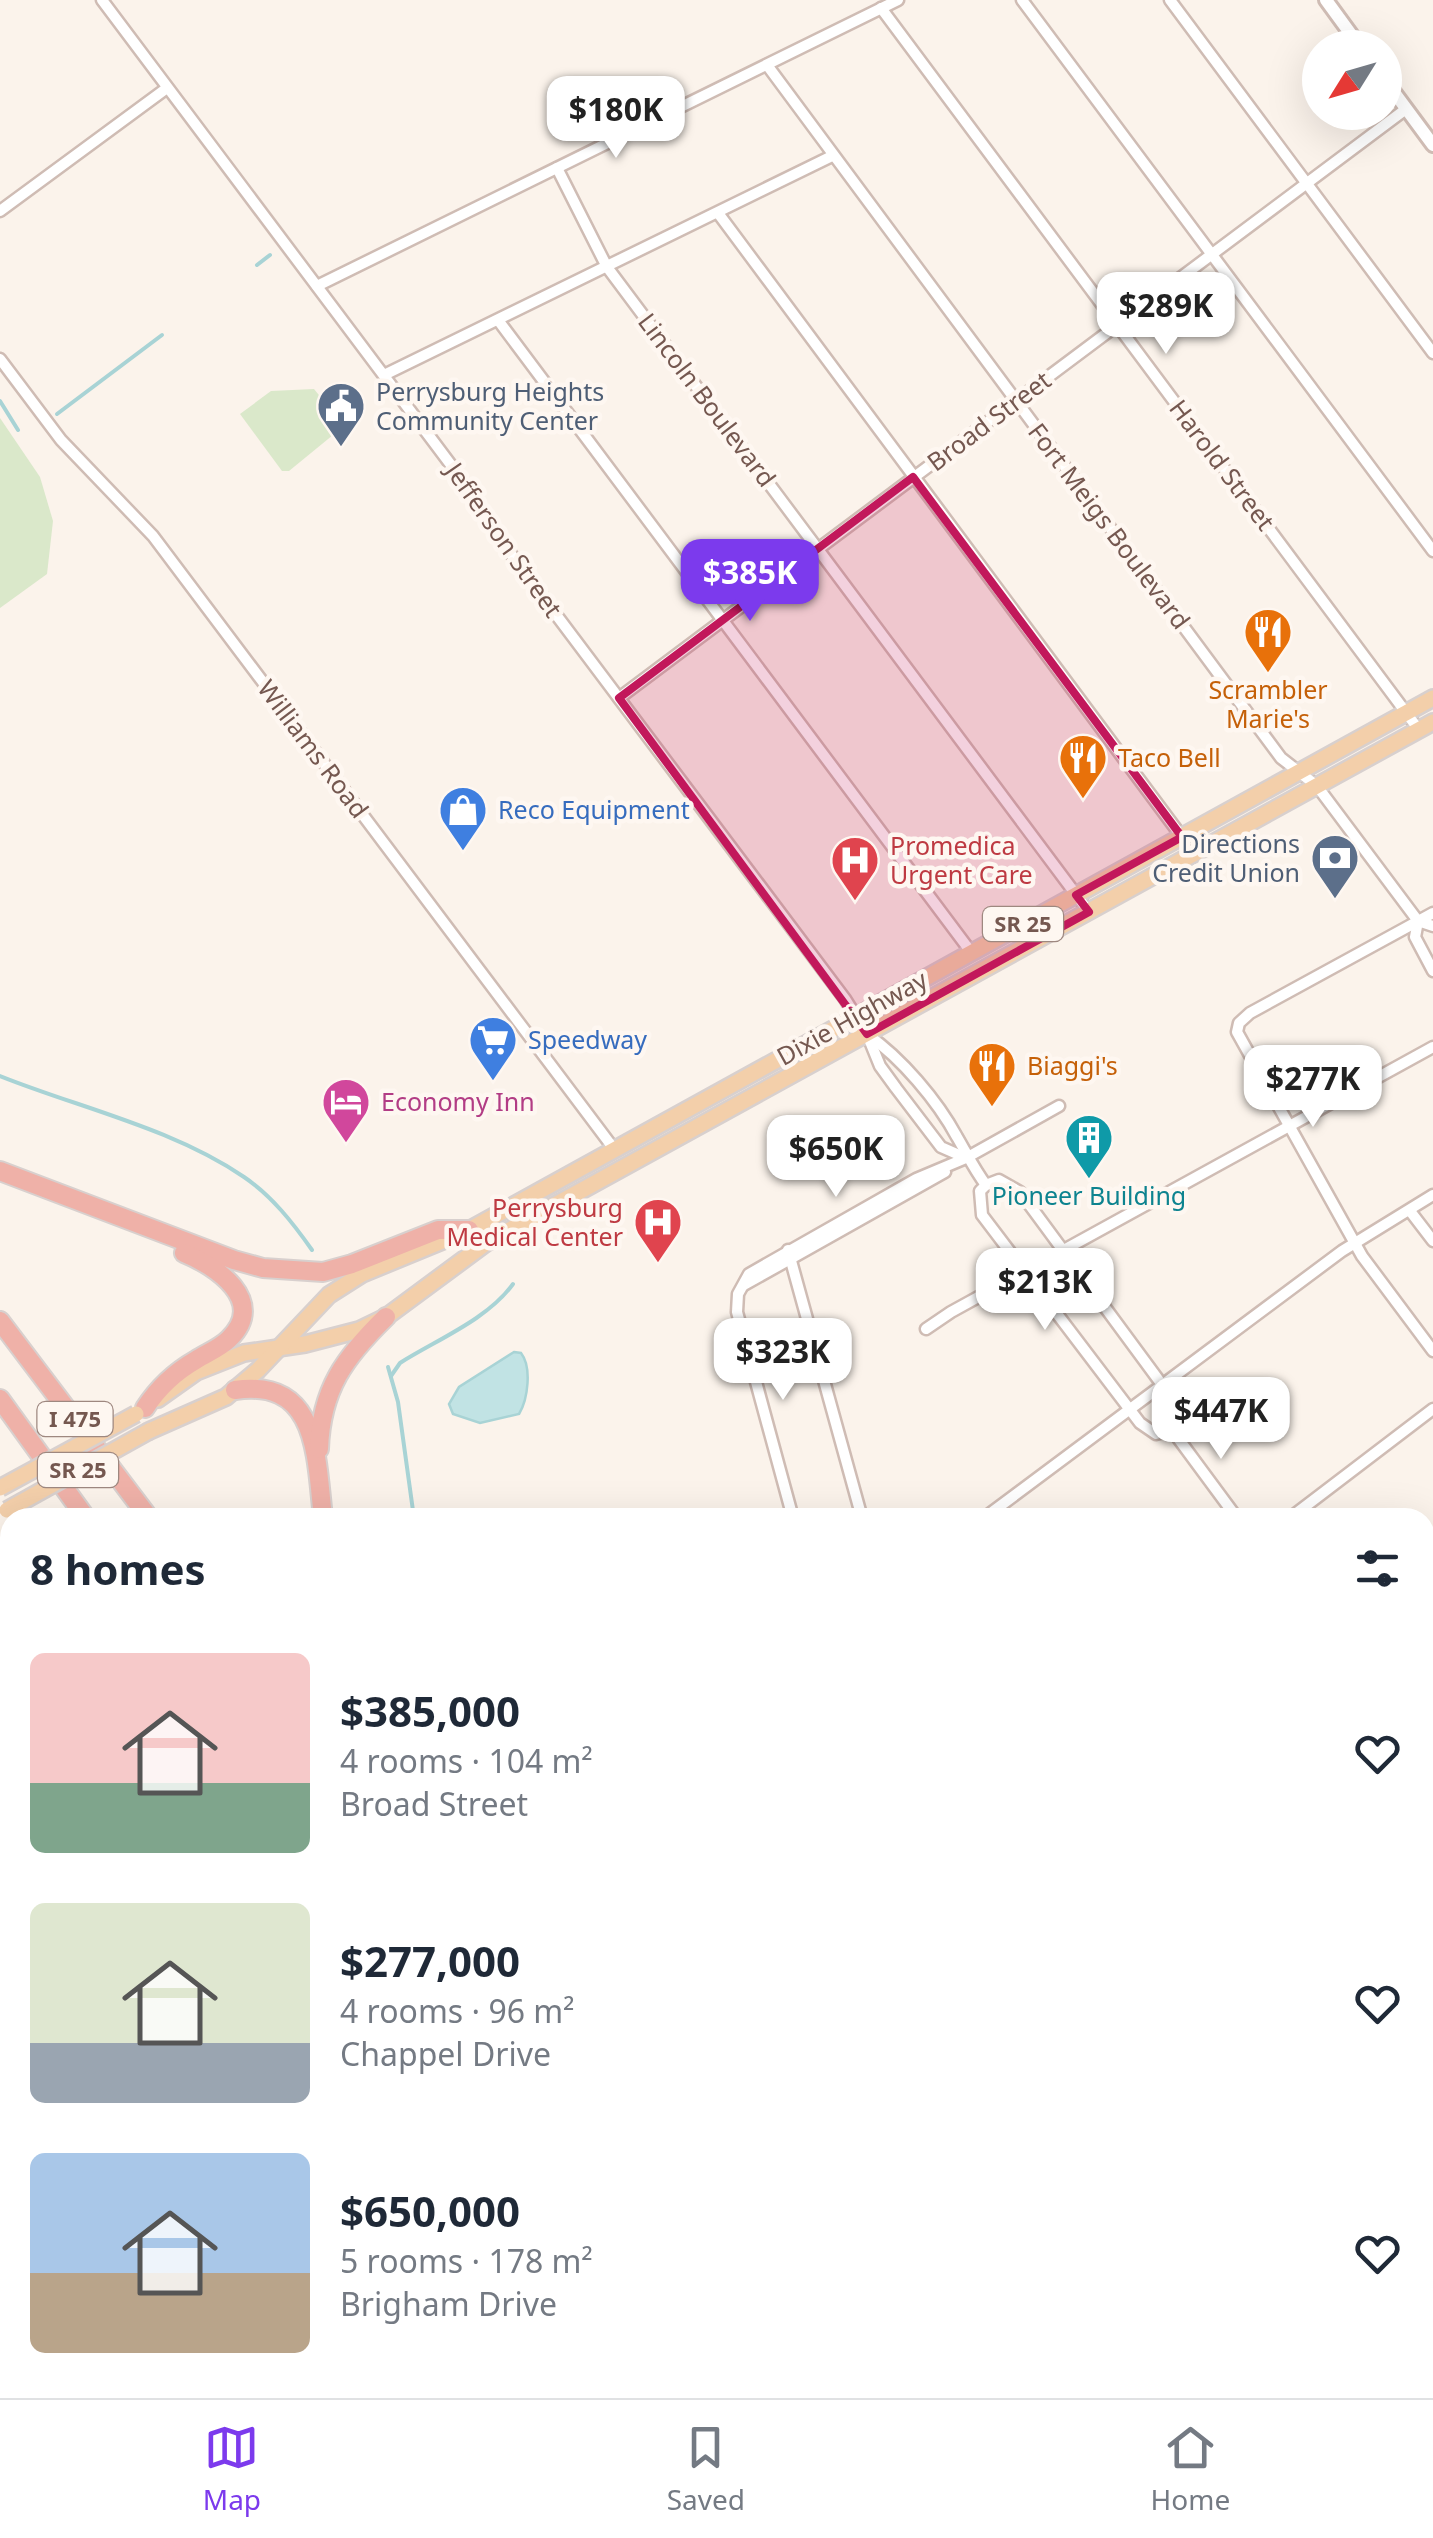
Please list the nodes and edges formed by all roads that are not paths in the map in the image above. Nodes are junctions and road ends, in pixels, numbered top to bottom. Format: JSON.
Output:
{"nodes":[{"id":1,"x":102,"y":0,"type":"edge"},
{"id":2,"x":898,"y":0,"type":"edge"},
{"id":3,"x":1022,"y":0,"type":"edge"},
{"id":4,"x":1170,"y":0,"type":"edge"},
{"id":5,"x":1326,"y":0,"type":"edge"},
{"id":6,"x":881,"y":8,"type":"junction"},
{"id":7,"x":1348,"y":30,"type":"edge"},
{"id":8,"x":767,"y":65,"type":"junction"},
{"id":9,"x":168,"y":88,"type":"junction"},
{"id":10,"x":1402,"y":103,"type":"edge"},
{"id":11,"x":1406,"y":109,"type":"junction"},
{"id":12,"x":1433,"y":145,"type":"edge"},
{"id":13,"x":832,"y":156,"type":"junction"},
{"id":14,"x":556,"y":168,"type":"junction"},
{"id":15,"x":1307,"y":184,"type":"junction"},
{"id":16,"x":0,"y":211,"type":"edge"},
{"id":17,"x":718,"y":214,"type":"junction"},
{"id":18,"x":1212,"y":254,"type":"junction"},
{"id":19,"x":607,"y":266,"type":"junction"},
{"id":20,"x":317,"y":286,"type":"junction"},
{"id":21,"x":498,"y":320,"type":"junction"},
{"id":22,"x":1117,"y":325,"type":"junction"},
{"id":23,"x":1433,"y":353,"type":"edge"},
{"id":24,"x":0,"y":359,"type":"edge"},
{"id":25,"x":384,"y":375,"type":"junction"},
{"id":26,"x":1016,"y":401,"type":"junction"},
{"id":27,"x":914,"y":477,"type":"junction"},
{"id":28,"x":818,"y":549,"type":"junction"},
{"id":29,"x":1433,"y":551,"type":"edge"},
{"id":30,"x":722,"y":621,"type":"junction"},
{"id":31,"x":619,"y":698,"type":"junction"},
{"id":32,"x":1433,"y":698,"type":"edge"},
{"id":33,"x":1407,"y":713,"type":"junction"},
{"id":34,"x":1426,"y":726,"type":"edge"},
{"id":35,"x":1300,"y":773,"type":"junction"},
{"id":36,"x":1317,"y":786,"type":"junction"},
{"id":37,"x":1182,"y":837,"type":"junction"},
{"id":38,"x":1076,"y":895,"type":"junction"},
{"id":39,"x":1088,"y":912,"type":"junction"},
{"id":40,"x":1433,"y":913,"type":"edge"},
{"id":41,"x":1418,"y":921,"type":"junction"},
{"id":42,"x":1433,"y":926,"type":"edge"},
{"id":43,"x":971,"y":952,"type":"junction"},
{"id":44,"x":1433,"y":971,"type":"edge"},
{"id":45,"x":854,"y":1017,"type":"junction"},
{"id":46,"x":867,"y":1034,"type":"junction"},
{"id":47,"x":1433,"y":1047,"type":"edge"},
{"id":48,"x":1059,"y":1106,"type":"dead end"},
{"id":49,"x":1288,"y":1127,"type":"junction"},
{"id":50,"x":614,"y":1149,"type":"junction"},
{"id":51,"x":966,"y":1158,"type":"junction"},
{"id":52,"x":0,"y":1174,"type":"edge"},
{"id":53,"x":986,"y":1185,"type":"junction"},
{"id":54,"x":1433,"y":1195,"type":"edge"},
{"id":55,"x":1410,"y":1210,"type":"junction"},
{"id":56,"x":469,"y":1230,"type":"junction"},
{"id":57,"x":1433,"y":1241,"type":"edge"},
{"id":58,"x":1354,"y":1243,"type":"junction"},
{"id":59,"x":1064,"y":1250,"type":"junction"},
{"id":60,"x":790,"y":1255,"type":"junction"},
{"id":61,"x":1025,"y":1272,"type":"junction"},
{"id":62,"x":386,"y":1317,"type":"junction"},
{"id":63,"x":0,"y":1322,"type":"edge"},
{"id":64,"x":926,"y":1329,"type":"dead end"},
{"id":65,"x":281,"y":1347,"type":"junction"},
{"id":66,"x":1433,"y":1351,"type":"edge"},
{"id":67,"x":1162,"y":1384,"type":"junction"},
{"id":68,"x":235,"y":1390,"type":"junction"},
{"id":69,"x":0,"y":1403,"type":"edge"},
{"id":70,"x":1433,"y":1409,"type":"edge"},
{"id":71,"x":1128,"y":1410,"type":"junction"},
{"id":72,"x":140,"y":1411,"type":"junction"},
{"id":73,"x":1172,"y":1430,"type":"junction"},
{"id":74,"x":318,"y":1474,"type":"junction"},
{"id":75,"x":0,"y":1488,"type":"edge"},
{"id":76,"x":8,"y":1508,"type":"edge"},
{"id":77,"x":78,"y":1508,"type":"edge"},
{"id":78,"x":142,"y":1508,"type":"edge"},
{"id":79,"x":322,"y":1508,"type":"edge"},
{"id":80,"x":790,"y":1508,"type":"edge"},
{"id":81,"x":859,"y":1508,"type":"edge"},
{"id":82,"x":997,"y":1508,"type":"edge"},
{"id":83,"x":1230,"y":1508,"type":"edge"},
{"id":84,"x":1303,"y":1508,"type":"edge"}],
"edges":[{"from":1,"to":9,"type":"street","name":"Jefferson Street"},
{"from":2,"to":6,"type":"street"},
{"from":3,"to":18,"type":"street"},
{"from":4,"to":15,"type":"street"},
{"from":5,"to":7,"type":"street"},
{"from":6,"to":8,"type":"street"},
{"from":6,"to":22,"type":"street","name":"Harold Street"},
{"from":8,"to":13,"type":"street","name":"Fort Meigs Boulevard"},
{"from":8,"to":14,"type":"street"},
{"from":9,"to":16,"type":"street"},
{"from":9,"to":20,"type":"street","name":"Jefferson Street"},
{"from":10,"to":11,"type":"street"},
{"from":11,"to":12,"type":"street"},
{"from":11,"to":15,"type":"street","name":"Broad Street"},
{"from":13,"to":17,"type":"street"},
{"from":13,"to":26,"type":"street","name":"Fort Meigs Boulevard"},
{"from":14,"to":19,"type":"street","name":"Lincoln Boulevard"},
{"from":14,"to":20,"type":"street"},
{"from":15,"to":18,"type":"street","name":"Broad Street"},
{"from":15,"to":23,"type":"street"},
{"from":17,"to":19,"type":"street"},
{"from":17,"to":27,"type":"street"},
{"from":18,"to":22,"type":"street","name":"Broad Street"},
{"from":18,"to":29,"type":"street"},
{"from":19,"to":21,"type":"street"},
{"from":19,"to":28,"type":"street","name":"Lincoln Boulevard"},
{"from":20,"to":25,"type":"street","name":"Jefferson Street"},
{"from":21,"to":25,"type":"street"},
{"from":21,"to":30,"type":"street"},
{"from":22,"to":26,"type":"street","name":"Broad Street"},
{"from":22,"to":33,"type":"street","name":"Harold Street"},
{"from":24,"to":50,"type":"street","name":"Williams Road"},
{"from":25,"to":31,"type":"street","name":"Jefferson Street"},
{"from":26,"to":27,"type":"street","name":"Broad Street"},
{"from":26,"to":35,"type":"street","name":"Fort Meigs Boulevard"},
{"from":27,"to":28,"type":"street","name":"Broad Street"},
{"from":27,"to":37,"type":"street"},
{"from":28,"to":30,"type":"street","name":"Broad Street"},
{"from":28,"to":38,"type":"street","name":"Lincoln Boulevard"},
{"from":30,"to":31,"type":"street","name":"Broad Street"},
{"from":30,"to":43,"type":"street"},
{"from":31,"to":45,"type":"street","name":"Jefferson Street"},
{"from":32,"to":33,"type":"main road","name":"Dixie Highway","number":"SR 25"},
{"from":33,"to":34,"type":"street","name":"Harold Street"},
{"from":33,"to":35,"type":"main road","name":"Dixie Highway","number":"SR 25"},
{"from":34,"to":36,"type":"main road","name":"Dixie Highway","number":"SR 25"},
{"from":35,"to":36,"type":"street","name":"Fort Meigs Boulevard"},
{"from":35,"to":37,"type":"main road","name":"Dixie Highway","number":"SR 25"},
{"from":36,"to":39,"type":"main road","name":"Dixie Highway","number":"SR 25"},
{"from":36,"to":41,"type":"street","name":"Fort Meigs Boulevard"},
{"from":37,"to":38,"type":"main road","name":"Dixie Highway","number":"SR 25"},
{"from":38,"to":39,"type":"street","name":"Lincoln Boulevard"},
{"from":38,"to":43,"type":"main road","name":"Dixie Highway","number":"SR 25"},
{"from":39,"to":46,"type":"main road","name":"Dixie Highway","number":"SR 25"},
{"from":40,"to":41,"type":"street"},
{"from":41,"to":42,"type":"street"},
{"from":41,"to":44,"type":"street"},
{"from":41,"to":49,"type":"street"},
{"from":43,"to":45,"type":"main road","name":"Dixie Highway","number":"SR 25"},
{"from":45,"to":46,"type":"street","name":"Jefferson Street"},
{"from":45,"to":50,"type":"main road","name":"Dixie Highway","number":"SR 25"},
{"from":46,"to":51,"type":"street"},
{"from":46,"to":51,"type":"street"},
{"from":46,"to":62,"type":"main road","name":"Dixie Highway","number":"SR 25"},
{"from":47,"to":49,"type":"street"},
{"from":48,"to":51,"type":"street"},
{"from":49,"to":58,"type":"street"},
{"from":49,"to":59,"type":"street"},
{"from":50,"to":56,"type":"main road","name":"Dixie Highway","number":"SR 25"},
{"from":51,"to":53,"type":"street"},
{"from":51,"to":60,"type":"street"},
{"from":52,"to":56,"type":"highway"},
{"from":52,"to":72,"type":"highway"},
{"from":53,"to":59,"type":"street"},
{"from":53,"to":61,"type":"street"},
{"from":54,"to":55,"type":"street"},
{"from":55,"to":57,"type":"street"},
{"from":55,"to":58,"type":"street"},
{"from":56,"to":65,"type":"main road","name":"Dixie Highway","number":"SR 25"},
{"from":58,"to":66,"type":"street"},
{"from":58,"to":67,"type":"street"},
{"from":59,"to":61,"type":"street"},
{"from":59,"to":67,"type":"street"},
{"from":60,"to":80,"type":"street"},
{"from":60,"to":81,"type":"street"},
{"from":61,"to":64,"type":"street"},
{"from":61,"to":71,"type":"street"},
{"from":62,"to":65,"type":"main road","name":"Dixie Highway","number":"SR 25"},
{"from":62,"to":74,"type":"highway"},
{"from":63,"to":78,"type":"highway","number":"I 475"},
{"from":65,"to":68,"type":"main road","name":"Dixie Highway","number":"SR 25"},
{"from":65,"to":72,"type":"main road","name":"Dixie Highway","number":"SR 25"},
{"from":67,"to":71,"type":"street"},
{"from":67,"to":73,"type":"street"},
{"from":68,"to":74,"type":"highway"},
{"from":68,"to":76,"type":"main road","name":"Dixie Highway","number":"SR 25","bridge":true},
{"from":69,"to":77,"type":"highway"},
{"from":70,"to":84,"type":"street"},
{"from":71,"to":73,"type":"street"},
{"from":71,"to":82,"type":"street"},
{"from":72,"to":75,"type":"main road","name":"Dixie Highway","bridge":true},
{"from":73,"to":83,"type":"street"},
{"from":74,"to":79,"type":"highway"}]}
